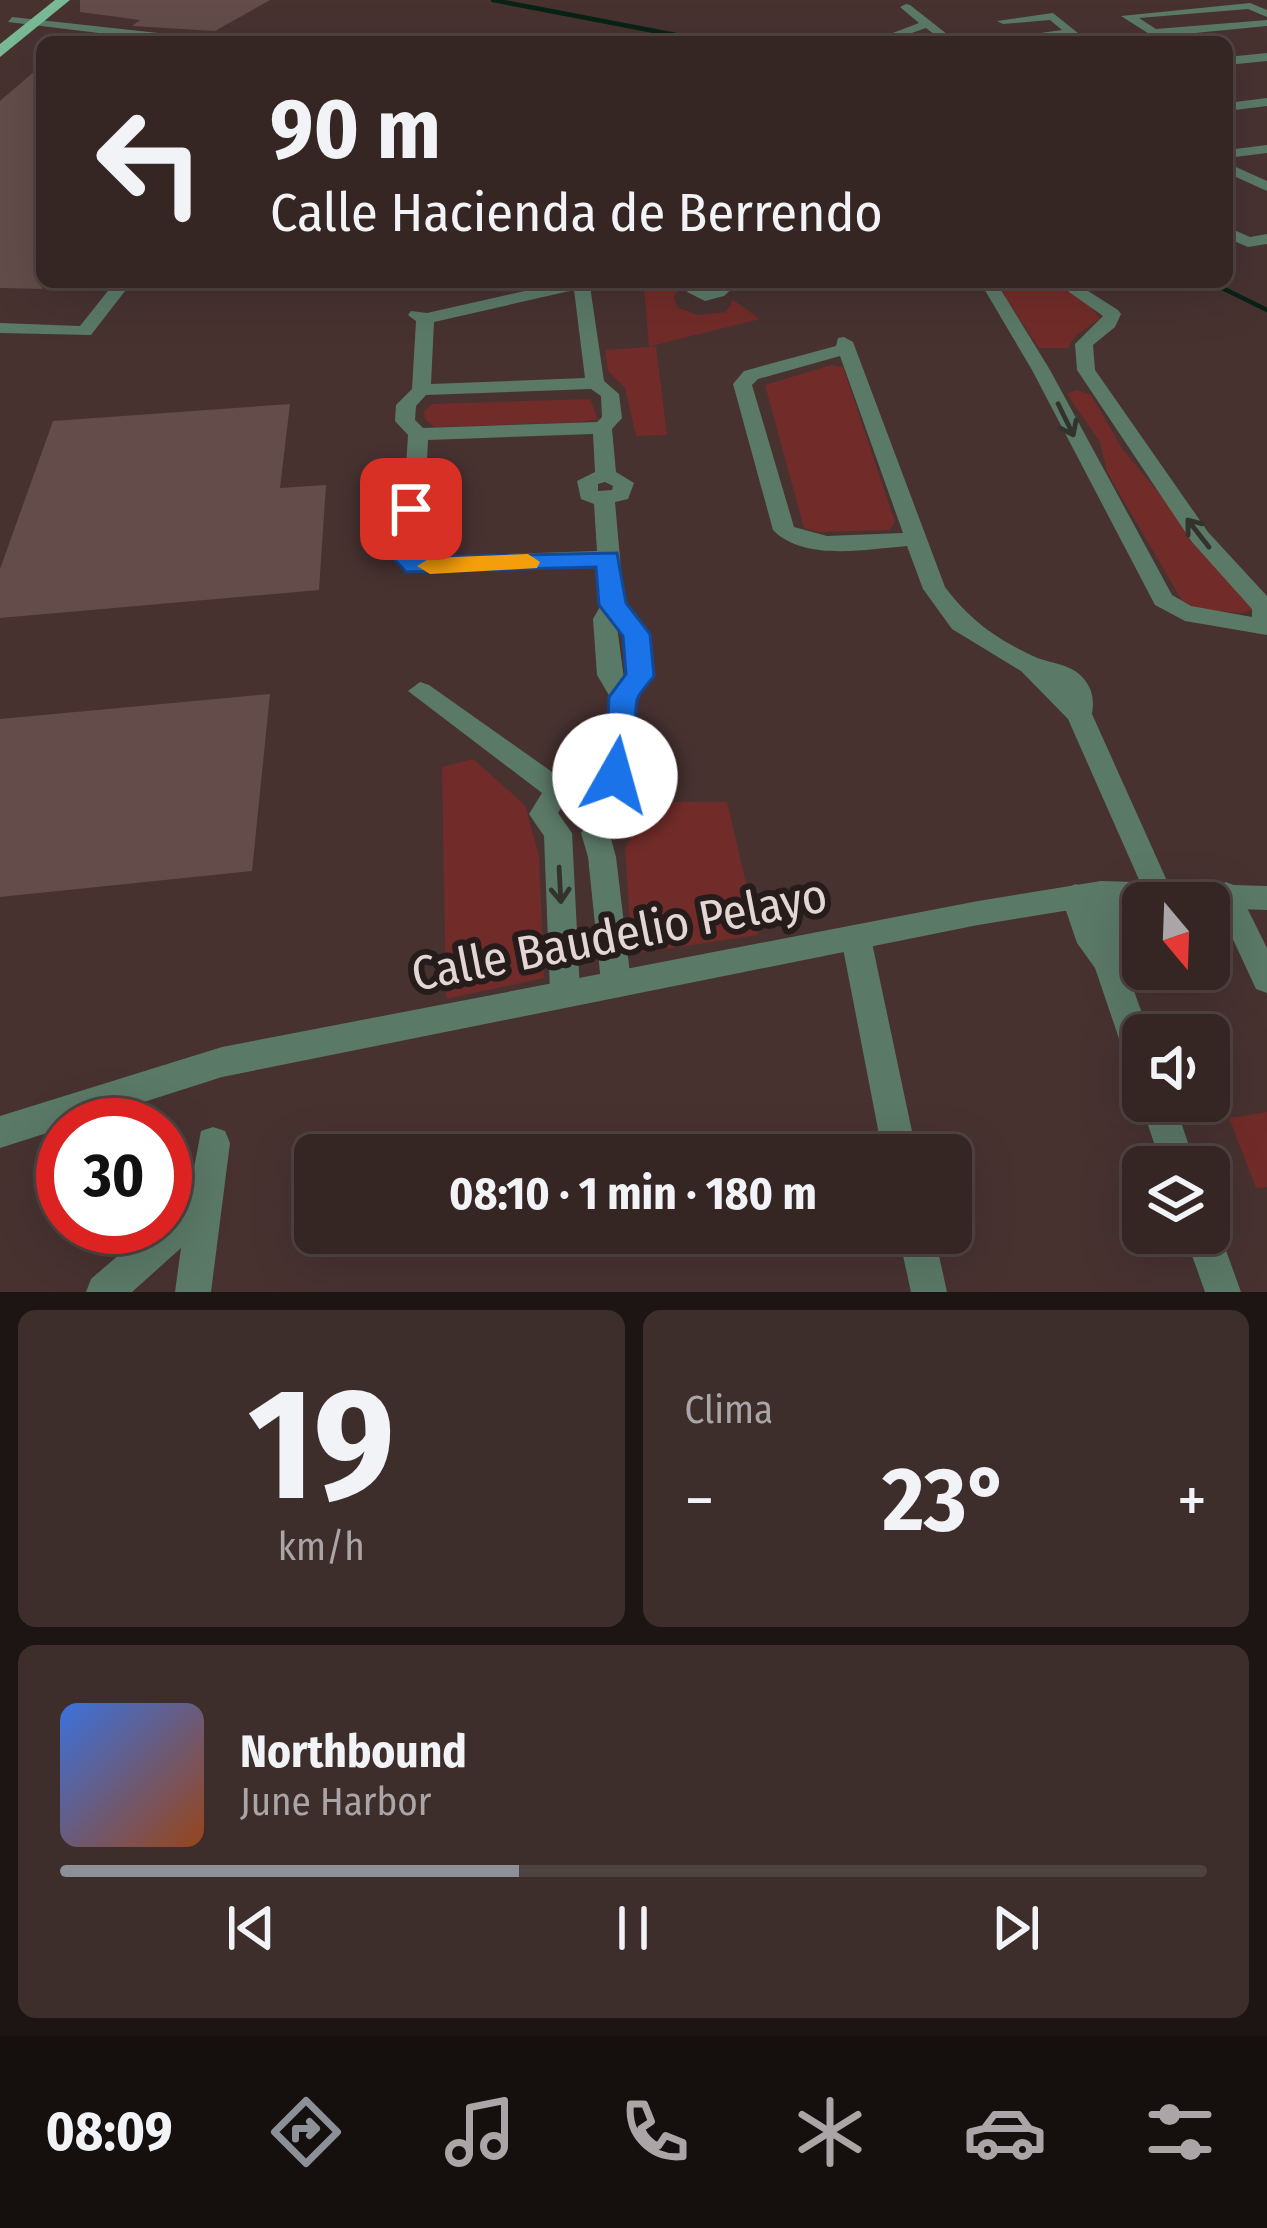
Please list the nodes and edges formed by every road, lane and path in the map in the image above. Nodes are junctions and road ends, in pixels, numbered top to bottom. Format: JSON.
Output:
{"nodes":[{"id":1,"x":38,"y":0,"type":"edge"},
{"id":2,"x":63,"y":0,"type":"edge"},
{"id":3,"x":906,"y":7,"type":"dead end"},
{"id":4,"x":38,"y":21,"type":"junction"},
{"id":5,"x":1265,"y":22,"type":"edge"},
{"id":6,"x":928,"y":24,"type":"junction"},
{"id":7,"x":6,"y":25,"type":"edge"},
{"id":8,"x":157,"y":36,"type":"edge"},
{"id":9,"x":893,"y":36,"type":"edge"},
{"id":10,"x":943,"y":36,"type":"edge"},
{"id":11,"x":1026,"y":36,"type":"edge"},
{"id":12,"x":1075,"y":36,"type":"edge"},
{"id":13,"x":0,"y":52,"type":"edge"},
{"id":14,"x":1267,"y":57,"type":"edge"},
{"id":15,"x":1233,"y":60,"type":"edge"},
{"id":16,"x":1267,"y":102,"type":"edge"},
{"id":17,"x":1233,"y":105,"type":"edge"},
{"id":18,"x":1267,"y":149,"type":"edge"},
{"id":19,"x":1233,"y":153,"type":"edge"},
{"id":20,"x":1233,"y":170,"type":"edge"},
{"id":21,"x":1267,"y":187,"type":"edge"},
{"id":22,"x":1233,"y":235,"type":"edge"},
{"id":23,"x":1267,"y":238,"type":"edge"},
{"id":24,"x":119,"y":288,"type":"edge"},
{"id":25,"x":564,"y":288,"type":"edge"},
{"id":26,"x":584,"y":288,"type":"edge"},
{"id":27,"x":698,"y":288,"type":"edge"},
{"id":28,"x":724,"y":288,"type":"edge"},
{"id":29,"x":992,"y":288,"type":"edge"},
{"id":30,"x":1072,"y":288,"type":"edge"},
{"id":31,"x":0,"y":328,"type":"edge"},
{"id":32,"x":1041,"y":370,"type":"junction"},
{"id":33,"x":1086,"y":370,"type":"junction"},
{"id":34,"x":595,"y":383,"type":"junction"},
{"id":35,"x":421,"y":390,"type":"junction"},
{"id":36,"x":602,"y":428,"type":"junction"},
{"id":37,"x":418,"y":434,"type":"junction"},
{"id":38,"x":916,"y":539,"type":"junction"},
{"id":39,"x":608,"y":558,"type":"junction"},
{"id":40,"x":1265,"y":626,"type":"edge"},
{"id":41,"x":420,"y":692,"type":"dead end"},
{"id":42,"x":596,"y":789,"type":"junction"},
{"id":43,"x":558,"y":790,"type":"junction"},
{"id":44,"x":558,"y":833,"type":"junction"},
{"id":45,"x":595,"y":833,"type":"junction"},
{"id":46,"x":1155,"y":882,"type":"edge"},
{"id":47,"x":1122,"y":893,"type":"edge"},
{"id":48,"x":1088,"y":894,"type":"junction"},
{"id":49,"x":1230,"y":894,"type":"edge"},
{"id":50,"x":1267,"y":898,"type":"edge"},
{"id":51,"x":1230,"y":902,"type":"edge"},
{"id":52,"x":856,"y":938,"type":"junction"},
{"id":53,"x":1267,"y":980,"type":"edge"},
{"id":54,"x":616,"y":982,"type":"junction"},
{"id":55,"x":566,"y":991,"type":"junction"},
{"id":56,"x":1126,"y":1014,"type":"edge"},
{"id":57,"x":0,"y":1132,"type":"edge"},
{"id":58,"x":896,"y":1134,"type":"edge"},
{"id":59,"x":213,"y":1143,"type":"dead end"},
{"id":60,"x":206,"y":1202,"type":"junction"},
{"id":61,"x":921,"y":1254,"type":"edge"},
{"id":62,"x":1209,"y":1254,"type":"edge"},
{"id":63,"x":104,"y":1292,"type":"edge"},
{"id":64,"x":193,"y":1292,"type":"edge"},
{"id":65,"x":929,"y":1292,"type":"edge"},
{"id":66,"x":1223,"y":1292,"type":"edge"}],
"edges":[{"from":1,"to":7,"type":"main road"},
{"from":2,"to":4,"type":"main road"},
{"from":3,"to":6,"type":"street"},
{"from":4,"to":7,"type":"street"},
{"from":4,"to":8,"type":"street"},
{"from":4,"to":13,"type":"main road"},
{"from":5,"to":5,"type":"street"},
{"from":6,"to":9,"type":"street"},
{"from":6,"to":10,"type":"street"},
{"from":11,"to":12,"type":"street"},
{"from":14,"to":15,"type":"street"},
{"from":16,"to":17,"type":"street"},
{"from":18,"to":19,"type":"street"},
{"from":20,"to":21,"type":"street"},
{"from":22,"to":23,"type":"street"},
{"from":24,"to":31,"type":"street"},
{"from":25,"to":35,"type":"street"},
{"from":26,"to":34,"type":"street"},
{"from":27,"to":28,"type":"street"},
{"from":29,"to":32,"type":"street"},
{"from":30,"to":33,"type":"street"},
{"from":32,"to":33,"type":"street"},
{"from":32,"to":40,"type":"street","one_way":true},
{"from":40,"to":33,"type":"street","one_way":true},
{"from":34,"to":35,"type":"street"},
{"from":34,"to":36,"type":"street"},
{"from":35,"to":37,"type":"street"},
{"from":36,"to":37,"type":"street"},
{"from":36,"to":39,"type":"street"},
{"from":37,"to":39,"type":"street"},
{"from":38,"to":38,"type":"street"},
{"from":38,"to":46,"type":"street"},
{"from":39,"to":42,"type":"street"},
{"from":41,"to":43,"type":"street"},
{"from":42,"to":43,"type":"street"},
{"from":42,"to":45,"type":"street"},
{"from":43,"to":44,"type":"street"},
{"from":44,"to":45,"type":"street"},
{"from":44,"to":55,"type":"street","one_way":true},
{"from":45,"to":54,"type":"street"},
{"from":47,"to":48,"type":"street","name":"Calle Baudelio Pelayo"},
{"from":48,"to":52,"type":"street","name":"Calle Baudelio Pelayo"},
{"from":48,"to":56,"type":"street"},
{"from":49,"to":50,"type":"street","name":"Calle Baudelio Pelayo"},
{"from":51,"to":53,"type":"street"},
{"from":52,"to":54,"type":"street","name":"Calle Baudelio Pelayo"},
{"from":52,"to":58,"type":"street"},
{"from":54,"to":55,"type":"street","name":"Calle Baudelio Pelayo"},
{"from":55,"to":57,"type":"street","name":"Calle Baudelio Pelayo"},
{"from":59,"to":60,"type":"street"},
{"from":60,"to":63,"type":"street"},
{"from":60,"to":64,"type":"street"},
{"from":61,"to":65,"type":"street"},
{"from":62,"to":66,"type":"street"}]}
